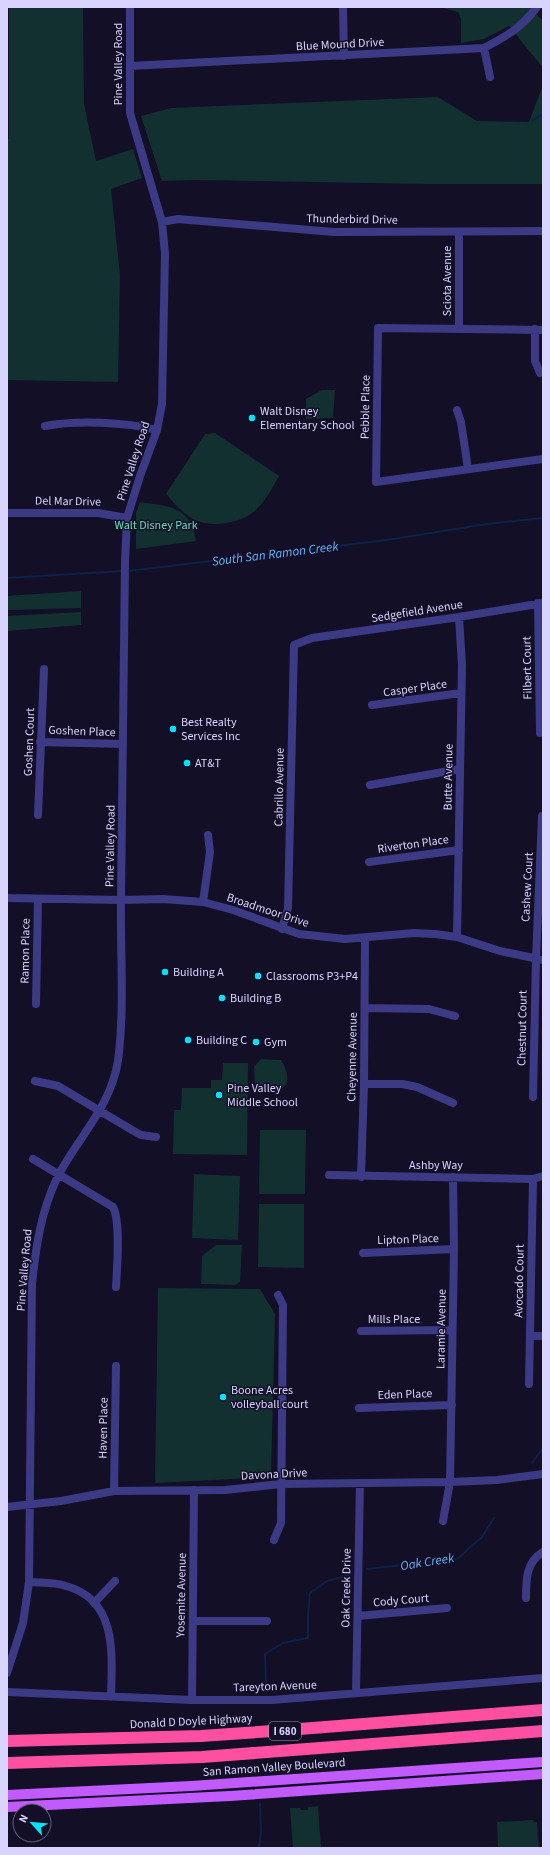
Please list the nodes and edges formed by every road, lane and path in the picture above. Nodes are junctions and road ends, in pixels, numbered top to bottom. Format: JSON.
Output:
{"nodes":[{"id":1,"x":130,"y":7,"type":"edge"},
{"id":2,"x":343,"y":7,"type":"edge"},
{"id":3,"x":537,"y":7,"type":"edge"},
{"id":4,"x":484,"y":48,"type":"junction"},
{"id":5,"x":344,"y":56,"type":"junction"},
{"id":6,"x":130,"y":66,"type":"junction"},
{"id":7,"x":490,"y":77,"type":"dead end"},
{"id":8,"x":162,"y":222,"type":"junction"},
{"id":9,"x":543,"y":231,"type":"edge"},
{"id":10,"x":459,"y":232,"type":"junction"},
{"id":11,"x":459,"y":329,"type":"junction"},
{"id":12,"x":539,"y":329,"type":"edge"},
{"id":13,"x":540,"y":374,"type":"dead end"},
{"id":14,"x":457,"y":410,"type":"dead end"},
{"id":15,"x":45,"y":426,"type":"dead end"},
{"id":16,"x":157,"y":430,"type":"junction"},
{"id":17,"x":543,"y":459,"type":"edge"},
{"id":18,"x":468,"y":469,"type":"junction"},
{"id":19,"x":7,"y":513,"type":"edge"},
{"id":20,"x":127,"y":518,"type":"junction"},
{"id":21,"x":540,"y":603,"type":"edge"},
{"id":22,"x":459,"y":617,"type":"junction"},
{"id":23,"x":294,"y":645,"type":"joint"},
{"id":24,"x":44,"y":669,"type":"dead end"},
{"id":25,"x":461,"y":693,"type":"junction"},
{"id":26,"x":372,"y":705,"type":"dead end"},
{"id":27,"x":540,"y":733,"type":"dead end"},
{"id":28,"x":40,"y":742,"type":"junction"},
{"id":29,"x":123,"y":744,"type":"junction"},
{"id":30,"x":460,"y":769,"type":"junction"},
{"id":31,"x":370,"y":784,"type":"dead end"},
{"id":32,"x":38,"y":815,"type":"dead end"},
{"id":33,"x":542,"y":816,"type":"edge"},
{"id":34,"x":208,"y":835,"type":"dead end"},
{"id":35,"x":459,"y":850,"type":"junction"},
{"id":36,"x":369,"y":862,"type":"dead end"},
{"id":37,"x":7,"y":898,"type":"edge"},
{"id":38,"x":38,"y":899,"type":"junction"},
{"id":39,"x":121,"y":900,"type":"junction"},
{"id":40,"x":204,"y":902,"type":"junction"},
{"id":41,"x":282,"y":929,"type":"junction"},
{"id":42,"x":457,"y":937,"type":"junction"},
{"id":43,"x":366,"y":938,"type":"junction"},
{"id":44,"x":539,"y":960,"type":"edge"},
{"id":45,"x":36,"y":1004,"type":"dead end"},
{"id":46,"x":365,"y":1008,"type":"junction"},
{"id":47,"x":455,"y":1016,"type":"dead end"},
{"id":48,"x":35,"y":1081,"type":"dead end"},
{"id":49,"x":364,"y":1084,"type":"junction"},
{"id":50,"x":533,"y":1097,"type":"dead end"},
{"id":51,"x":453,"y":1103,"type":"dead end"},
{"id":52,"x":100,"y":1110,"type":"junction"},
{"id":53,"x":156,"y":1137,"type":"dead end"},
{"id":54,"x":33,"y":1159,"type":"dead end"},
{"id":55,"x":59,"y":1175,"type":"junction"},
{"id":56,"x":329,"y":1175,"type":"dead end"},
{"id":57,"x":361,"y":1176,"type":"junction"},
{"id":58,"x":543,"y":1176,"type":"edge"},
{"id":59,"x":453,"y":1177,"type":"junction"},
{"id":60,"x":533,"y":1179,"type":"junction"},
{"id":61,"x":454,"y":1249,"type":"junction"},
{"id":62,"x":363,"y":1252,"type":"dead end"},
{"id":63,"x":116,"y":1287,"type":"dead end"},
{"id":64,"x":278,"y":1295,"type":"dead end"},
{"id":65,"x":452,"y":1330,"type":"junction"},
{"id":66,"x":361,"y":1331,"type":"dead end"},
{"id":67,"x":530,"y":1336,"type":"junction"},
{"id":68,"x":543,"y":1336,"type":"edge"},
{"id":69,"x":116,"y":1366,"type":"dead end"},
{"id":70,"x":529,"y":1384,"type":"dead end"},
{"id":71,"x":452,"y":1405,"type":"junction"},
{"id":72,"x":360,"y":1408,"type":"dead end"},
{"id":73,"x":543,"y":1474,"type":"edge"},
{"id":74,"x":450,"y":1482,"type":"junction"},
{"id":75,"x":360,"y":1483,"type":"junction"},
{"id":76,"x":281,"y":1484,"type":"junction"},
{"id":77,"x":194,"y":1490,"type":"junction"},
{"id":78,"x":114,"y":1492,"type":"junction"},
{"id":79,"x":7,"y":1506,"type":"edge"},
{"id":80,"x":30,"y":1506,"type":"junction"},
{"id":81,"x":443,"y":1521,"type":"dead end"},
{"id":82,"x":274,"y":1540,"type":"dead end"},
{"id":83,"x":543,"y":1552,"type":"edge"},
{"id":84,"x":114,"y":1581,"type":"dead end"},
{"id":85,"x":29,"y":1582,"type":"junction"},
{"id":86,"x":526,"y":1598,"type":"dead end"},
{"id":87,"x":94,"y":1603,"type":"junction"},
{"id":88,"x":447,"y":1608,"type":"dead end"},
{"id":89,"x":358,"y":1616,"type":"junction"},
{"id":90,"x":193,"y":1621,"type":"junction"},
{"id":91,"x":267,"y":1621,"type":"dead end"},
{"id":92,"x":7,"y":1673,"type":"edge"},
{"id":93,"x":543,"y":1678,"type":"edge"},
{"id":94,"x":7,"y":1692,"type":"edge"},
{"id":95,"x":356,"y":1693,"type":"junction"},
{"id":96,"x":111,"y":1697,"type":"junction"},
{"id":97,"x":192,"y":1700,"type":"junction"},
{"id":98,"x":543,"y":1710,"type":"edge"},
{"id":99,"x":543,"y":1731,"type":"edge"},
{"id":100,"x":7,"y":1741,"type":"edge"},
{"id":101,"x":543,"y":1762,"type":"edge"},
{"id":102,"x":7,"y":1763,"type":"edge"},
{"id":103,"x":543,"y":1774,"type":"edge"},
{"id":104,"x":7,"y":1795,"type":"edge"},
{"id":105,"x":7,"y":1807,"type":"edge"}],
"edges":[{"from":1,"to":6,"type":"street","name":"Pine Valley Road"},
{"from":2,"to":5,"type":"street"},
{"from":3,"to":4,"type":"street","name":"Blue Mound Drive"},
{"from":4,"to":5,"type":"street","name":"Blue Mound Drive"},
{"from":4,"to":7,"type":"street"},
{"from":5,"to":6,"type":"street","name":"Blue Mound Drive"},
{"from":6,"to":8,"type":"street","name":"Pine Valley Road"},
{"from":8,"to":10,"type":"street","name":"Thunderbird Drive"},
{"from":8,"to":16,"type":"street","name":"Pine Valley Road"},
{"from":9,"to":10,"type":"street","name":"Thunderbird Drive"},
{"from":10,"to":11,"type":"street","name":"Sciota Avenue"},
{"from":11,"to":12,"type":"street","name":"Pebble Place"},
{"from":11,"to":18,"type":"street","name":"Pebble Place"},
{"from":12,"to":13,"type":"street"},
{"from":14,"to":18,"type":"street"},
{"from":15,"to":16,"type":"street"},
{"from":16,"to":20,"type":"street","name":"Pine Valley Road"},
{"from":17,"to":18,"type":"street","name":"Pebble Place"},
{"from":19,"to":20,"type":"street","name":"Del Mar Drive"},
{"from":20,"to":29,"type":"street","name":"Pine Valley Road"},
{"from":21,"to":22,"type":"street","name":"Sedgefield Avenue"},
{"from":21,"to":27,"type":"street","name":"Filbert Court"},
{"from":22,"to":23,"type":"street","name":"Sedgefield Avenue"},
{"from":22,"to":25,"type":"street","name":"Butte Avenue"},
{"from":23,"to":41,"type":"street","name":"Cabrillo Avenue"},
{"from":24,"to":28,"type":"street","name":"Goshen Court"},
{"from":25,"to":26,"type":"street","name":"Casper Place"},
{"from":25,"to":30,"type":"street","name":"Butte Avenue"},
{"from":28,"to":29,"type":"street","name":"Goshen Place"},
{"from":28,"to":32,"type":"street","name":"Goshen Court"},
{"from":29,"to":39,"type":"street","name":"Pine Valley Road"},
{"from":30,"to":31,"type":"street"},
{"from":30,"to":35,"type":"street","name":"Butte Avenue"},
{"from":33,"to":44,"type":"street","name":"Cashew Court"},
{"from":34,"to":40,"type":"street"},
{"from":35,"to":36,"type":"street","name":"Riverton Place"},
{"from":35,"to":42,"type":"street","name":"Butte Avenue"},
{"from":37,"to":38,"type":"street","name":"Broadmoor Drive"},
{"from":38,"to":39,"type":"street","name":"Broadmoor Drive"},
{"from":38,"to":45,"type":"street","name":"Ramon Place"},
{"from":39,"to":40,"type":"street","name":"Broadmoor Drive"},
{"from":39,"to":52,"type":"street","name":"Pine Valley Road"},
{"from":40,"to":41,"type":"street","name":"Broadmoor Drive"},
{"from":41,"to":43,"type":"street","name":"Broadmoor Drive"},
{"from":42,"to":43,"type":"street","name":"Broadmoor Drive"},
{"from":42,"to":44,"type":"street","name":"Broadmoor Drive"},
{"from":43,"to":46,"type":"street","name":"Cheyenne Avenue"},
{"from":44,"to":50,"type":"street","name":"Chestnut Court"},
{"from":46,"to":47,"type":"street"},
{"from":46,"to":49,"type":"street","name":"Cheyenne Avenue"},
{"from":48,"to":52,"type":"street"},
{"from":49,"to":51,"type":"street"},
{"from":49,"to":57,"type":"street","name":"Cheyenne Avenue"},
{"from":52,"to":53,"type":"street"},
{"from":52,"to":55,"type":"street","name":"Pine Valley Road"},
{"from":54,"to":55,"type":"street"},
{"from":55,"to":63,"type":"street"},
{"from":55,"to":80,"type":"street","name":"Pine Valley Road"},
{"from":56,"to":57,"type":"street","name":"Ashby Way"},
{"from":57,"to":59,"type":"street","name":"Ashby Way"},
{"from":58,"to":60,"type":"street","name":"Ashby Way"},
{"from":59,"to":60,"type":"street","name":"Ashby Way"},
{"from":59,"to":61,"type":"street","name":"Laramie Avenue"},
{"from":60,"to":67,"type":"street","name":"Avocado Court"},
{"from":61,"to":62,"type":"street","name":"Lipton Place"},
{"from":61,"to":65,"type":"street","name":"Laramie Avenue"},
{"from":64,"to":76,"type":"street"},
{"from":65,"to":66,"type":"street","name":"Mills Place"},
{"from":65,"to":71,"type":"street","name":"Laramie Avenue"},
{"from":67,"to":68,"type":"street"},
{"from":67,"to":70,"type":"street","name":"Avocado Court"},
{"from":69,"to":78,"type":"street","name":"Haven Place"},
{"from":71,"to":72,"type":"street","name":"Eden Place"},
{"from":71,"to":74,"type":"street","name":"Laramie Avenue"},
{"from":73,"to":74,"type":"street","name":"Davona Drive"},
{"from":74,"to":75,"type":"street","name":"Davona Drive"},
{"from":74,"to":81,"type":"street","name":"Laramie Avenue"},
{"from":75,"to":76,"type":"street","name":"Davona Drive"},
{"from":75,"to":89,"type":"street","name":"Oak Creek Drive"},
{"from":76,"to":77,"type":"street","name":"Davona Drive"},
{"from":76,"to":82,"type":"street"},
{"from":77,"to":78,"type":"street","name":"Davona Drive"},
{"from":77,"to":90,"type":"street","name":"Yosemite Avenue"},
{"from":78,"to":80,"type":"street","name":"Davona Drive"},
{"from":79,"to":80,"type":"street","name":"Davona Drive"},
{"from":80,"to":85,"type":"street","name":"Pine Valley Road"},
{"from":83,"to":86,"type":"street"},
{"from":84,"to":87,"type":"street"},
{"from":85,"to":87,"type":"street"},
{"from":85,"to":92,"type":"street","name":"Pine Valley Road"},
{"from":87,"to":96,"type":"street"},
{"from":88,"to":89,"type":"street","name":"Cody Court"},
{"from":89,"to":95,"type":"street","name":"Oak Creek Drive"},
{"from":90,"to":91,"type":"street"},
{"from":90,"to":97,"type":"street","name":"Yosemite Avenue"},
{"from":93,"to":95,"type":"street","name":"Tareyton Avenue"},
{"from":94,"to":96,"type":"street","name":"Tareyton Avenue"},
{"from":95,"to":97,"type":"street","name":"Tareyton Avenue"},
{"from":96,"to":97,"type":"street","name":"Tareyton Avenue"},
{"from":98,"to":100,"type":"highway","name":"Donald D Doyle Highway","number":"I 680"},
{"from":99,"to":102,"type":"highway","number":"I 680"},
{"from":101,"to":104,"type":"main road","name":"San Ramon Valley Boulevard"},
{"from":103,"to":105,"type":"main road"}]}
